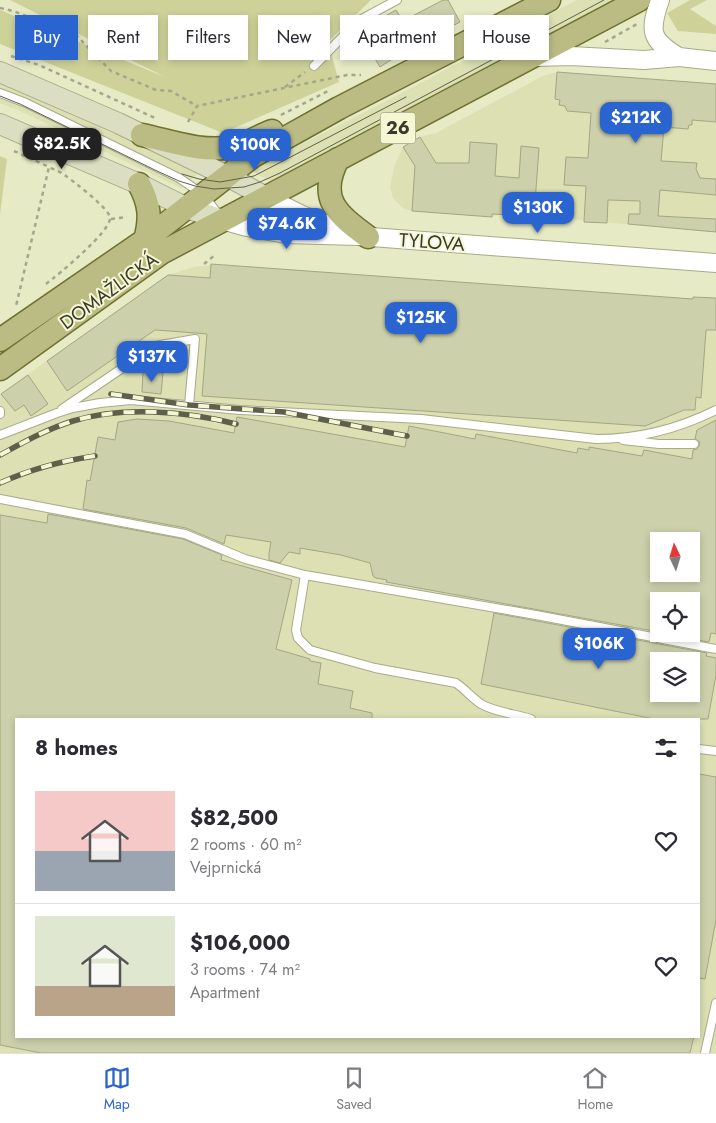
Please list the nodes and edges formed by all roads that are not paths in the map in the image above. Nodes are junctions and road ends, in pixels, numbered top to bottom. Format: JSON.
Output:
{"nodes":[{"id":1,"x":397,"y":0,"type":"edge"},
{"id":2,"x":549,"y":0,"type":"edge"},
{"id":3,"x":651,"y":5,"type":"edge"},
{"id":4,"x":549,"y":50,"type":"edge"},
{"id":5,"x":549,"y":57,"type":"edge"},
{"id":6,"x":679,"y":57,"type":"junction"},
{"id":7,"x":527,"y":60,"type":"edge"},
{"id":8,"x":716,"y":60,"type":"edge"},
{"id":9,"x":4,"y":64,"type":"edge"},
{"id":10,"x":314,"y":66,"type":"road end"},
{"id":11,"x":0,"y":93,"type":"edge"},
{"id":12,"x":337,"y":98,"type":"junction"},
{"id":13,"x":0,"y":124,"type":"edge"},
{"id":14,"x":142,"y":135,"type":"junction"},
{"id":15,"x":338,"y":159,"type":"junction"},
{"id":16,"x":227,"y":176,"type":"junction"},
{"id":17,"x":139,"y":184,"type":"junction"},
{"id":18,"x":266,"y":197,"type":"junction"},
{"id":19,"x":196,"y":202,"type":"junction"},
{"id":20,"x":222,"y":220,"type":"junction"},
{"id":21,"x":363,"y":237,"type":"junction"},
{"id":22,"x":145,"y":240,"type":"junction"},
{"id":23,"x":716,"y":263,"type":"edge"},
{"id":24,"x":0,"y":340,"type":"edge"},
{"id":25,"x":0,"y":369,"type":"edge"},
{"id":26,"x":189,"y":405,"type":"junction"},
{"id":27,"x":716,"y":410,"type":"edge"},
{"id":28,"x":57,"y":413,"type":"junction"},
{"id":29,"x":0,"y":436,"type":"edge"},
{"id":30,"x":613,"y":439,"type":"junction"},
{"id":31,"x":694,"y":444,"type":"dead end"},
{"id":32,"x":0,"y":498,"type":"edge"},
{"id":33,"x":305,"y":575,"type":"junction"},
{"id":34,"x":716,"y":649,"type":"edge"},
{"id":35,"x":527,"y":718,"type":"edge"},
{"id":36,"x":700,"y":749,"type":"edge"},
{"id":37,"x":716,"y":751,"type":"edge"},
{"id":38,"x":716,"y":1004,"type":"edge"},
{"id":39,"x":705,"y":1053,"type":"edge"}],
"edges":[{"from":1,"to":10,"type":"lane"},
{"from":2,"to":12,"type":"main road","number":"26"},
{"from":3,"to":4,"type":"main road","number":"26"},
{"from":3,"to":6,"type":"street"},
{"from":5,"to":6,"type":"street"},
{"from":6,"to":8,"type":"street"},
{"from":7,"to":15,"type":"main road","number":"26"},
{"from":9,"to":14,"type":"main road"},
{"from":11,"to":19,"type":"lane"},
{"from":12,"to":14,"type":"main road"},
{"from":12,"to":16,"type":"main road","number":"26"},
{"from":13,"to":17,"type":"main road"},
{"from":14,"to":16,"type":"main road"},
{"from":15,"to":18,"type":"main road","number":"26"},
{"from":15,"to":21,"type":"main road"},
{"from":16,"to":18,"type":"main road"},
{"from":16,"to":19,"type":"main road","number":"26"},
{"from":17,"to":19,"type":"main road"},
{"from":17,"to":22,"type":"main road"},
{"from":18,"to":20,"type":"main road","number":"26"},
{"from":18,"to":21,"type":"street","name":"TYLOVA"},
{"from":19,"to":20,"type":"main road"},
{"from":19,"to":22,"type":"main road","name":"DOMAŽLICKÁ","number":"26"},
{"from":20,"to":21,"type":"street","name":"TYLOVA"},
{"from":20,"to":25,"type":"main road","name":"DOMAŽLICKÁ","number":"26"},
{"from":21,"to":23,"type":"street","name":"TYLOVA"},
{"from":22,"to":24,"type":"main road","name":"DOMAŽLICKÁ","number":"26"},
{"from":26,"to":28,"type":"lane"},
{"from":26,"to":28,"type":"lane"},
{"from":26,"to":30,"type":"lane"},
{"from":27,"to":30,"type":"lane"},
{"from":28,"to":29,"type":"lane"},
{"from":30,"to":31,"type":"lane"},
{"from":32,"to":33,"type":"lane"},
{"from":33,"to":34,"type":"lane"},
{"from":33,"to":35,"type":"lane"},
{"from":36,"to":37,"type":"lane"},
{"from":38,"to":39,"type":"lane"}]}
